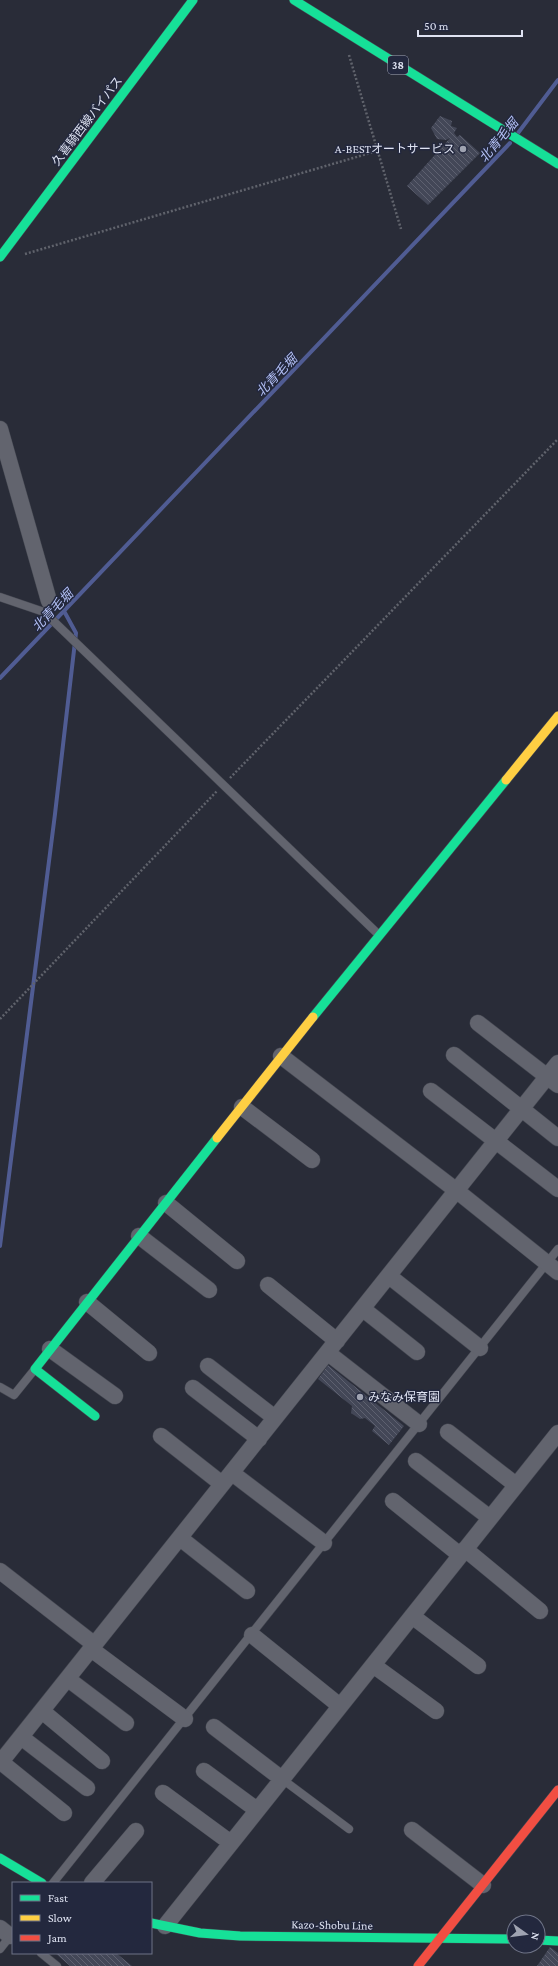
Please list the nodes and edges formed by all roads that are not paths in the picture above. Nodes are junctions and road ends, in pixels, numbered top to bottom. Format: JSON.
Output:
{"nodes":[{"id":1,"x":193,"y":0,"type":"edge"},
{"id":2,"x":294,"y":0,"type":"edge"},
{"id":3,"x":558,"y":164,"type":"edge"},
{"id":4,"x":0,"y":257,"type":"edge"},
{"id":5,"x":0,"y":429,"type":"edge"},
{"id":6,"x":0,"y":597,"type":"edge"},
{"id":7,"x":47,"y":609,"type":"junction"},
{"id":8,"x":558,"y":716,"type":"edge"},
{"id":9,"x":380,"y":936,"type":"junction"},
{"id":10,"x":478,"y":1023,"type":"dead end"},
{"id":11,"x":454,"y":1055,"type":"dead end"},
{"id":12,"x":282,"y":1056,"type":"junction"},
{"id":13,"x":558,"y":1063,"type":"edge"},
{"id":14,"x":553,"y":1081,"type":"edge"},
{"id":15,"x":431,"y":1091,"type":"dead end"},
{"id":16,"x":242,"y":1107,"type":"junction"},
{"id":17,"x":522,"y":1108,"type":"junction"},
{"id":18,"x":558,"y":1138,"type":"edge"},
{"id":19,"x":496,"y":1142,"type":"junction"},
{"id":20,"x":312,"y":1160,"type":"dead end"},
{"id":21,"x":558,"y":1190,"type":"edge"},
{"id":22,"x":457,"y":1191,"type":"junction"},
{"id":23,"x":166,"y":1203,"type":"junction"},
{"id":24,"x":139,"y":1236,"type":"junction"},
{"id":25,"x":558,"y":1249,"type":"edge"},
{"id":26,"x":237,"y":1261,"type":"dead end"},
{"id":27,"x":552,"y":1268,"type":"edge"},
{"id":28,"x":389,"y":1276,"type":"junction"},
{"id":29,"x":268,"y":1285,"type":"dead end"},
{"id":30,"x":209,"y":1290,"type":"dead end"},
{"id":31,"x":87,"y":1302,"type":"junction"},
{"id":32,"x":363,"y":1308,"type":"junction"},
{"id":33,"x":332,"y":1347,"type":"junction"},
{"id":34,"x":480,"y":1348,"type":"junction"},
{"id":35,"x":50,"y":1349,"type":"junction"},
{"id":36,"x":417,"y":1352,"type":"dead end"},
{"id":37,"x":149,"y":1353,"type":"dead end"},
{"id":38,"x":208,"y":1366,"type":"dead end"},
{"id":39,"x":35,"y":1369,"type":"junction"},
{"id":40,"x":0,"y":1387,"type":"edge"},
{"id":41,"x":193,"y":1388,"type":"dead end"},
{"id":42,"x":115,"y":1396,"type":"dead end"},
{"id":43,"x":95,"y":1416,"type":"dead end"},
{"id":44,"x":275,"y":1418,"type":"junction"},
{"id":45,"x":419,"y":1424,"type":"junction"},
{"id":46,"x":448,"y":1432,"type":"dead end"},
{"id":47,"x":558,"y":1432,"type":"edge"},
{"id":48,"x":161,"y":1436,"type":"dead end"},
{"id":49,"x":259,"y":1439,"type":"junction"},
{"id":50,"x":416,"y":1461,"type":"dead end"},
{"id":51,"x":227,"y":1479,"type":"junction"},
{"id":52,"x":516,"y":1485,"type":"junction"},
{"id":53,"x":393,"y":1501,"type":"dead end"},
{"id":54,"x":490,"y":1518,"type":"junction"},
{"id":55,"x":180,"y":1538,"type":"junction"},
{"id":56,"x":324,"y":1543,"type":"junction"},
{"id":57,"x":463,"y":1552,"type":"junction"},
{"id":58,"x":0,"y":1571,"type":"edge"},
{"id":59,"x":247,"y":1591,"type":"dead end"},
{"id":60,"x":540,"y":1611,"type":"dead end"},
{"id":61,"x":412,"y":1616,"type":"junction"},
{"id":62,"x":252,"y":1635,"type":"junction"},
{"id":63,"x":93,"y":1647,"type":"junction"},
{"id":64,"x":373,"y":1665,"type":"junction"},
{"id":65,"x":478,"y":1666,"type":"dead end"},
{"id":66,"x":68,"y":1679,"type":"junction"},
{"id":67,"x":340,"y":1706,"type":"junction"},
{"id":68,"x":42,"y":1711,"type":"junction"},
{"id":69,"x":436,"y":1711,"type":"dead end"},
{"id":70,"x":185,"y":1719,"type":"junction"},
{"id":71,"x":126,"y":1723,"type":"dead end"},
{"id":72,"x":214,"y":1727,"type":"dead end"},
{"id":73,"x":21,"y":1737,"type":"junction"},
{"id":74,"x":102,"y":1761,"type":"dead end"},
{"id":75,"x":0,"y":1763,"type":"edge"},
{"id":76,"x":204,"y":1771,"type":"dead end"},
{"id":77,"x":282,"y":1779,"type":"junction"},
{"id":78,"x":86,"y":1788,"type":"dead end"},
{"id":79,"x":558,"y":1790,"type":"edge"},
{"id":80,"x":163,"y":1793,"type":"dead end"},
{"id":81,"x":257,"y":1810,"type":"junction"},
{"id":82,"x":64,"y":1813,"type":"dead end"},
{"id":83,"x":349,"y":1829,"type":"dead end"},
{"id":84,"x":412,"y":1830,"type":"dead end"},
{"id":85,"x":136,"y":1831,"type":"dead end"},
{"id":86,"x":231,"y":1843,"type":"junction"},
{"id":87,"x":0,"y":1858,"type":"edge"},
{"id":88,"x":40,"y":1882,"type":"edge"},
{"id":89,"x":54,"y":1882,"type":"edge"},
{"id":90,"x":93,"y":1882,"type":"edge"},
{"id":91,"x":483,"y":1885,"type":"junction"},
{"id":92,"x":158,"y":1925,"type":"edge"},
{"id":93,"x":440,"y":1939,"type":"junction"},
{"id":94,"x":506,"y":1939,"type":"edge"},
{"id":95,"x":546,"y":1940,"type":"edge"},
{"id":96,"x":558,"y":1941,"type":"edge"},
{"id":97,"x":42,"y":1954,"type":"edge"},
{"id":98,"x":57,"y":1966,"type":"edge"},
{"id":99,"x":418,"y":1966,"type":"edge"}],
"edges":[{"from":1,"to":4,"type":"street","name":"久喜騎西線バイパス"},
{"from":2,"to":3,"type":"street","number":"38"},
{"from":5,"to":7,"type":"street"},
{"from":6,"to":7,"type":"lane"},
{"from":7,"to":9,"type":"lane"},
{"from":8,"to":9,"type":"street"},
{"from":9,"to":12,"type":"street"},
{"from":10,"to":14,"type":"street"},
{"from":11,"to":17,"type":"street"},
{"from":12,"to":16,"type":"street"},
{"from":12,"to":22,"type":"street"},
{"from":13,"to":14,"type":"street"},
{"from":14,"to":17,"type":"street"},
{"from":15,"to":19,"type":"street"},
{"from":16,"to":20,"type":"street"},
{"from":16,"to":23,"type":"street"},
{"from":17,"to":18,"type":"street"},
{"from":17,"to":19,"type":"street"},
{"from":19,"to":21,"type":"street"},
{"from":19,"to":22,"type":"street"},
{"from":22,"to":27,"type":"street"},
{"from":22,"to":28,"type":"street"},
{"from":23,"to":24,"type":"street"},
{"from":23,"to":26,"type":"street"},
{"from":24,"to":30,"type":"street"},
{"from":24,"to":31,"type":"street"},
{"from":25,"to":27,"type":"lane"},
{"from":27,"to":34,"type":"lane"},
{"from":28,"to":32,"type":"street"},
{"from":28,"to":34,"type":"street"},
{"from":29,"to":33,"type":"street"},
{"from":31,"to":35,"type":"street"},
{"from":31,"to":37,"type":"street"},
{"from":32,"to":33,"type":"street"},
{"from":32,"to":36,"type":"street"},
{"from":33,"to":44,"type":"street"},
{"from":33,"to":45,"type":"street"},
{"from":34,"to":45,"type":"lane"},
{"from":35,"to":39,"type":"street"},
{"from":35,"to":42,"type":"street"},
{"from":38,"to":44,"type":"street"},
{"from":39,"to":40,"type":"lane"},
{"from":39,"to":43,"type":"street"},
{"from":41,"to":49,"type":"street"},
{"from":44,"to":49,"type":"street"},
{"from":45,"to":56,"type":"lane"},
{"from":46,"to":52,"type":"street"},
{"from":47,"to":52,"type":"street"},
{"from":48,"to":51,"type":"street"},
{"from":49,"to":51,"type":"street"},
{"from":50,"to":54,"type":"street"},
{"from":51,"to":55,"type":"street"},
{"from":51,"to":56,"type":"street"},
{"from":52,"to":54,"type":"street"},
{"from":53,"to":57,"type":"street"},
{"from":54,"to":57,"type":"street"},
{"from":55,"to":59,"type":"street"},
{"from":55,"to":63,"type":"street"},
{"from":56,"to":62,"type":"lane"},
{"from":57,"to":60,"type":"street"},
{"from":57,"to":61,"type":"street"},
{"from":58,"to":63,"type":"street"},
{"from":61,"to":64,"type":"street"},
{"from":61,"to":65,"type":"street"},
{"from":62,"to":67,"type":"street"},
{"from":62,"to":70,"type":"lane"},
{"from":63,"to":66,"type":"street"},
{"from":63,"to":70,"type":"street"},
{"from":64,"to":67,"type":"street"},
{"from":64,"to":69,"type":"street"},
{"from":66,"to":68,"type":"street"},
{"from":66,"to":71,"type":"street"},
{"from":67,"to":77,"type":"street"},
{"from":68,"to":73,"type":"street"},
{"from":68,"to":74,"type":"street"},
{"from":70,"to":89,"type":"lane"},
{"from":72,"to":77,"type":"street"},
{"from":73,"to":75,"type":"street"},
{"from":73,"to":78,"type":"street"},
{"from":75,"to":82,"type":"street"},
{"from":76,"to":81,"type":"street"},
{"from":77,"to":81,"type":"street"},
{"from":77,"to":83,"type":"lane"},
{"from":79,"to":91,"type":"street"},
{"from":80,"to":86,"type":"street"},
{"from":81,"to":86,"type":"street"},
{"from":84,"to":91,"type":"street"},
{"from":85,"to":90,"type":"street"},
{"from":86,"to":92,"type":"street"},
{"from":87,"to":88,"type":"street"},
{"from":91,"to":93,"type":"street"},
{"from":92,"to":93,"type":"street","name":"Kazo-Shobu Line"},
{"from":93,"to":94,"type":"street","name":"Kazo-Shobu Line"},
{"from":93,"to":99,"type":"street"},
{"from":95,"to":96,"type":"street"},
{"from":97,"to":98,"type":"lane"}]}
